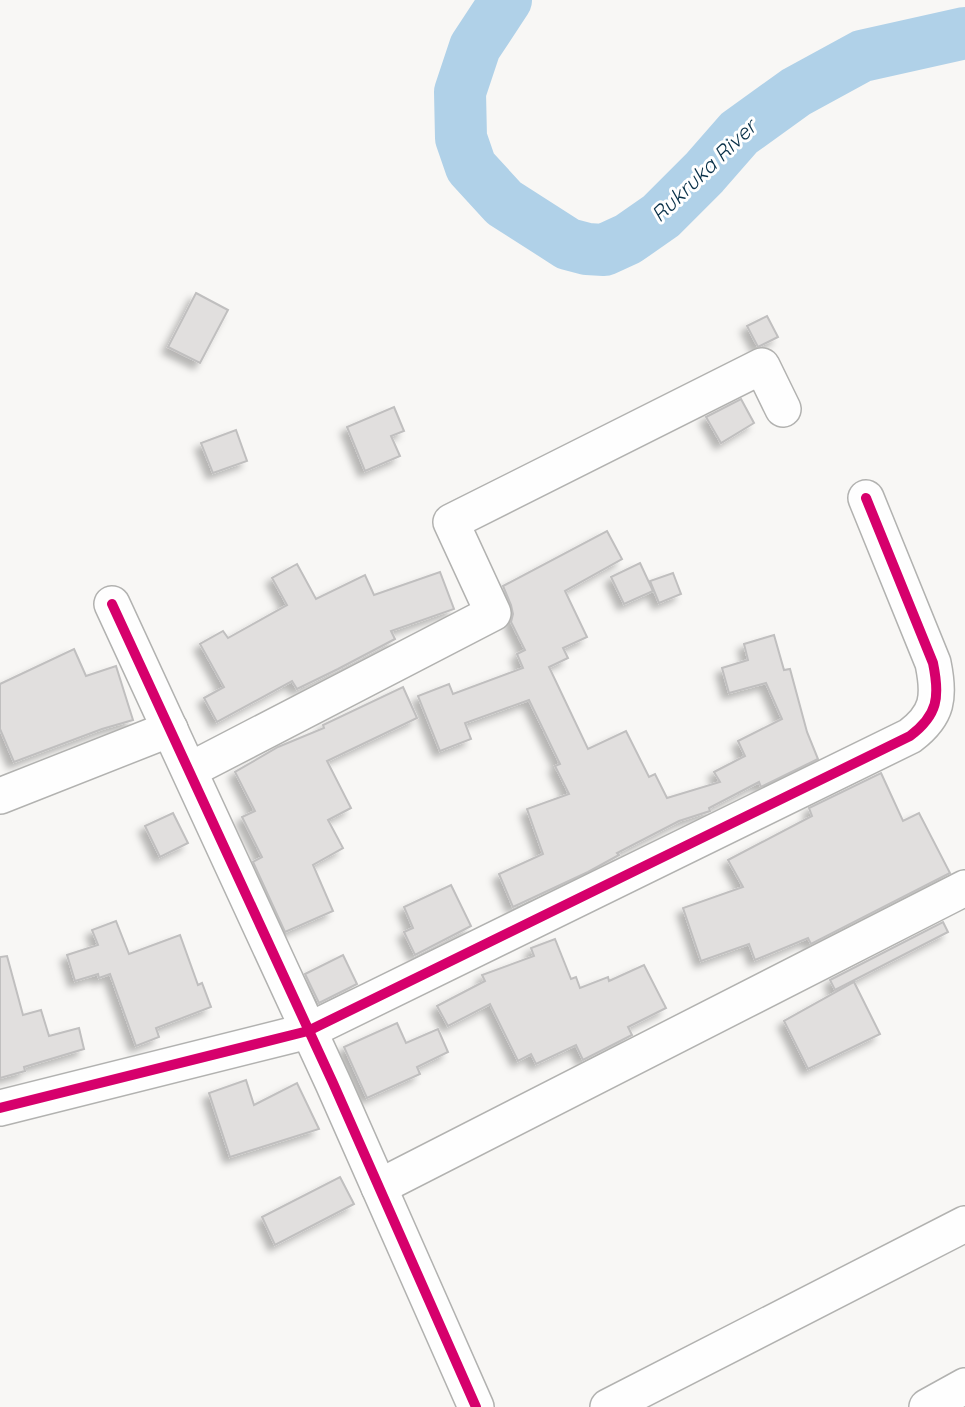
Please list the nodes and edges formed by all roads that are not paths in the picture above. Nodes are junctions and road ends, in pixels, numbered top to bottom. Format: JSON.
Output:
{"nodes":[{"id":1,"x":783,"y":409,"type":"dead end"},
{"id":2,"x":866,"y":498,"type":"dead end"},
{"id":3,"x":112,"y":604,"type":"dead end"},
{"id":4,"x":170,"y":729,"type":"junction"},
{"id":5,"x":190,"y":770,"type":"junction"},
{"id":6,"x":0,"y":796,"type":"edge"},
{"id":7,"x":965,"y":888,"type":"edge"},
{"id":8,"x":308,"y":1031,"type":"junction"},
{"id":9,"x":0,"y":1108,"type":"edge"},
{"id":10,"x":379,"y":1187,"type":"junction"},
{"id":11,"x":965,"y":1224,"type":"edge"},
{"id":12,"x":965,"y":1386,"type":"edge"},
{"id":13,"x":476,"y":1407,"type":"edge"},
{"id":14,"x":608,"y":1407,"type":"edge"},
{"id":15,"x":927,"y":1407,"type":"edge"}],
"edges":[{"from":1,"to":5,"type":"street"},
{"from":2,"to":8,"type":"street"},
{"from":3,"to":4,"type":"street"},
{"from":4,"to":5,"type":"street"},
{"from":4,"to":6,"type":"street"},
{"from":5,"to":8,"type":"street"},
{"from":7,"to":10,"type":"street"},
{"from":8,"to":9,"type":"street"},
{"from":8,"to":10,"type":"street"},
{"from":10,"to":13,"type":"street"},
{"from":11,"to":14,"type":"street"},
{"from":12,"to":15,"type":"street"}]}
